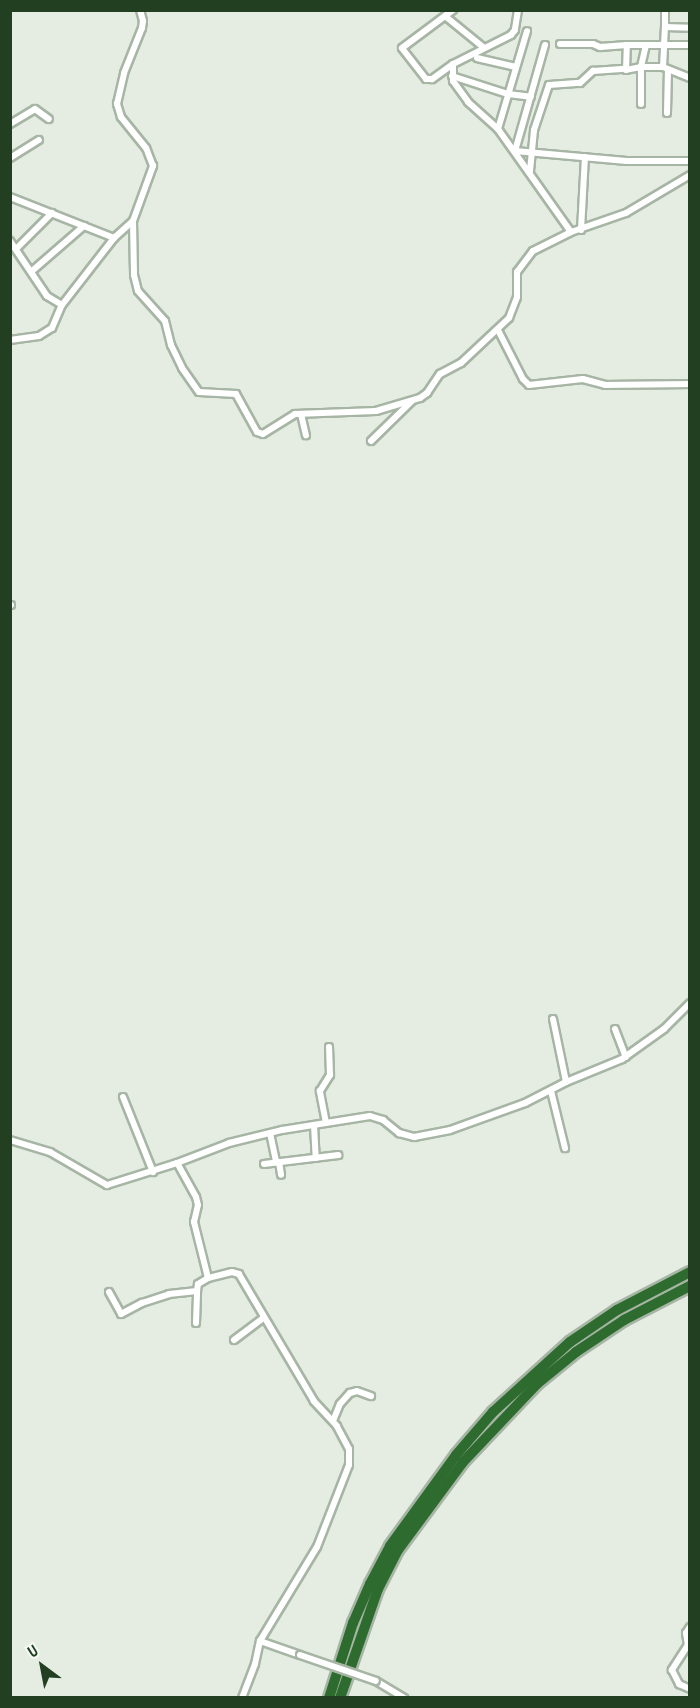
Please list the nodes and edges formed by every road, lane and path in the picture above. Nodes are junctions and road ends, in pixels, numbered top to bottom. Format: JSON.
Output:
{"nodes":[{"id":1,"x":140,"y":10,"type":"edge"},
{"id":2,"x":453,"y":10,"type":"edge"},
{"id":3,"x":518,"y":10,"type":"edge"},
{"id":4,"x":665,"y":10,"type":"edge"},
{"id":5,"x":445,"y":16,"type":"junction"},
{"id":6,"x":665,"y":27,"type":"junction"},
{"id":7,"x":690,"y":28,"type":"edge"},
{"id":8,"x":527,"y":31,"type":"dead end"},
{"id":9,"x":560,"y":44,"type":"dead end"},
{"id":10,"x":545,"y":45,"type":"dead end"},
{"id":11,"x":627,"y":45,"type":"junction"},
{"id":12,"x":646,"y":45,"type":"junction"},
{"id":13,"x":664,"y":45,"type":"junction"},
{"id":14,"x":690,"y":45,"type":"edge"},
{"id":15,"x":483,"y":47,"type":"junction"},
{"id":16,"x":477,"y":58,"type":"dead end"},
{"id":17,"x":453,"y":64,"type":"junction"},
{"id":18,"x":516,"y":67,"type":"junction"},
{"id":19,"x":641,"y":67,"type":"junction"},
{"id":20,"x":665,"y":68,"type":"junction"},
{"id":21,"x":625,"y":69,"type":"junction"},
{"id":22,"x":452,"y":76,"type":"junction"},
{"id":23,"x":690,"y":78,"type":"edge"},
{"id":24,"x":508,"y":94,"type":"junction"},
{"id":25,"x":531,"y":97,"type":"junction"},
{"id":26,"x":641,"y":104,"type":"dead end"},
{"id":27,"x":667,"y":112,"type":"dead end"},
{"id":28,"x":49,"y":119,"type":"dead end"},
{"id":29,"x":10,"y":124,"type":"edge"},
{"id":30,"x":498,"y":129,"type":"junction"},
{"id":31,"x":39,"y":140,"type":"dead end"},
{"id":32,"x":515,"y":151,"type":"junction"},
{"id":33,"x":533,"y":152,"type":"junction"},
{"id":34,"x":585,"y":157,"type":"junction"},
{"id":35,"x":10,"y":158,"type":"edge"},
{"id":36,"x":690,"y":161,"type":"edge"},
{"id":37,"x":530,"y":172,"type":"junction"},
{"id":38,"x":690,"y":175,"type":"edge"},
{"id":39,"x":10,"y":197,"type":"edge"},
{"id":40,"x":52,"y":213,"type":"junction"},
{"id":41,"x":133,"y":221,"type":"junction"},
{"id":42,"x":84,"y":226,"type":"junction"},
{"id":43,"x":581,"y":230,"type":"junction"},
{"id":44,"x":571,"y":232,"type":"junction"},
{"id":45,"x":114,"y":238,"type":"junction"},
{"id":46,"x":10,"y":242,"type":"edge"},
{"id":47,"x":16,"y":249,"type":"junction"},
{"id":48,"x":32,"y":271,"type":"junction"},
{"id":49,"x":62,"y":305,"type":"junction"},
{"id":50,"x":498,"y":330,"type":"junction"},
{"id":51,"x":10,"y":340,"type":"edge"},
{"id":52,"x":690,"y":384,"type":"edge"},
{"id":53,"x":412,"y":401,"type":"junction"},
{"id":54,"x":301,"y":414,"type":"junction"},
{"id":55,"x":306,"y":435,"type":"dead end"},
{"id":56,"x":371,"y":441,"type":"dead end"},
{"id":57,"x":689,"y":1004,"type":"edge"},
{"id":58,"x":554,"y":1019,"type":"dead end"},
{"id":59,"x":615,"y":1029,"type":"dead end"},
{"id":60,"x":329,"y":1047,"type":"dead end"},
{"id":61,"x":626,"y":1057,"type":"junction"},
{"id":62,"x":566,"y":1082,"type":"junction"},
{"id":63,"x":550,"y":1091,"type":"junction"},
{"id":64,"x":123,"y":1097,"type":"dead end"},
{"id":65,"x":326,"y":1123,"type":"junction"},
{"id":66,"x":314,"y":1125,"type":"junction"},
{"id":67,"x":270,"y":1133,"type":"junction"},
{"id":68,"x":10,"y":1140,"type":"edge"},
{"id":69,"x":565,"y":1148,"type":"dead end"},
{"id":70,"x":338,"y":1155,"type":"dead end"},
{"id":71,"x":316,"y":1158,"type":"junction"},
{"id":72,"x":177,"y":1162,"type":"junction"},
{"id":73,"x":277,"y":1162,"type":"junction"},
{"id":74,"x":264,"y":1164,"type":"dead end"},
{"id":75,"x":153,"y":1172,"type":"junction"},
{"id":76,"x":281,"y":1175,"type":"dead end"},
{"id":77,"x":690,"y":1272,"type":"edge"},
{"id":78,"x":208,"y":1278,"type":"junction"},
{"id":79,"x":690,"y":1286,"type":"edge"},
{"id":80,"x":110,"y":1292,"type":"dead end"},
{"id":81,"x":197,"y":1292,"type":"junction"},
{"id":82,"x":263,"y":1318,"type":"junction"},
{"id":83,"x":196,"y":1323,"type":"dead end"},
{"id":84,"x":234,"y":1340,"type":"dead end"},
{"id":85,"x":371,"y":1396,"type":"dead end"},
{"id":86,"x":333,"y":1421,"type":"junction"},
{"id":87,"x":690,"y":1627,"type":"edge"},
{"id":88,"x":260,"y":1641,"type":"junction"},
{"id":89,"x":690,"y":1689,"type":"edge"},
{"id":90,"x":242,"y":1698,"type":"edge"},
{"id":91,"x":329,"y":1698,"type":"edge"},
{"id":92,"x":340,"y":1698,"type":"edge"},
{"id":93,"x":404,"y":1698,"type":"edge"}],
"edges":[{"from":1,"to":41,"type":"street"},
{"from":2,"to":5,"type":"street"},
{"from":3,"to":15,"type":"street"},
{"from":4,"to":6,"type":"street"},
{"from":5,"to":15,"type":"street"},
{"from":5,"to":17,"type":"street"},
{"from":6,"to":7,"type":"street"},
{"from":6,"to":13,"type":"street"},
{"from":8,"to":18,"type":"street"},
{"from":9,"to":11,"type":"street"},
{"from":10,"to":25,"type":"street"},
{"from":11,"to":12,"type":"street"},
{"from":11,"to":21,"type":"street"},
{"from":12,"to":13,"type":"street"},
{"from":12,"to":19,"type":"street"},
{"from":13,"to":14,"type":"street"},
{"from":13,"to":20,"type":"street"},
{"from":15,"to":17,"type":"street"},
{"from":16,"to":18,"type":"street"},
{"from":17,"to":22,"type":"street"},
{"from":18,"to":24,"type":"street"},
{"from":19,"to":20,"type":"street"},
{"from":19,"to":21,"type":"street"},
{"from":19,"to":26,"type":"street"},
{"from":20,"to":23,"type":"street"},
{"from":20,"to":27,"type":"street"},
{"from":21,"to":33,"type":"street"},
{"from":22,"to":24,"type":"street"},
{"from":22,"to":30,"type":"street"},
{"from":24,"to":25,"type":"street"},
{"from":24,"to":30,"type":"street"},
{"from":25,"to":32,"type":"street"},
{"from":28,"to":29,"type":"street"},
{"from":30,"to":32,"type":"street"},
{"from":31,"to":35,"type":"street"},
{"from":32,"to":33,"type":"street"},
{"from":32,"to":37,"type":"street"},
{"from":33,"to":34,"type":"street"},
{"from":33,"to":37,"type":"street"},
{"from":34,"to":36,"type":"street"},
{"from":34,"to":43,"type":"street"},
{"from":37,"to":44,"type":"street"},
{"from":38,"to":43,"type":"street"},
{"from":39,"to":40,"type":"street"},
{"from":40,"to":42,"type":"street"},
{"from":40,"to":47,"type":"street"},
{"from":41,"to":45,"type":"street"},
{"from":41,"to":54,"type":"street"},
{"from":42,"to":45,"type":"street"},
{"from":42,"to":48,"type":"street"},
{"from":43,"to":44,"type":"street"},
{"from":44,"to":50,"type":"street"},
{"from":45,"to":49,"type":"street"},
{"from":46,"to":47,"type":"street"},
{"from":47,"to":48,"type":"street"},
{"from":48,"to":49,"type":"street"},
{"from":49,"to":51,"type":"street"},
{"from":50,"to":52,"type":"street"},
{"from":50,"to":53,"type":"street"},
{"from":53,"to":54,"type":"street"},
{"from":53,"to":56,"type":"street"},
{"from":54,"to":55,"type":"street"},
{"from":57,"to":61,"type":"street"},
{"from":58,"to":62,"type":"street"},
{"from":59,"to":61,"type":"street"},
{"from":60,"to":65,"type":"street"},
{"from":61,"to":62,"type":"street"},
{"from":62,"to":63,"type":"street"},
{"from":63,"to":65,"type":"street"},
{"from":63,"to":69,"type":"street"},
{"from":64,"to":75,"type":"street"},
{"from":65,"to":66,"type":"street"},
{"from":66,"to":67,"type":"street"},
{"from":66,"to":71,"type":"street"},
{"from":67,"to":72,"type":"street"},
{"from":67,"to":73,"type":"street"},
{"from":68,"to":75,"type":"street"},
{"from":70,"to":71,"type":"street"},
{"from":71,"to":73,"type":"street"},
{"from":72,"to":75,"type":"street"},
{"from":72,"to":78,"type":"street"},
{"from":73,"to":74,"type":"street"},
{"from":73,"to":76,"type":"street"},
{"from":77,"to":91,"type":"highway"},
{"from":78,"to":81,"type":"street"},
{"from":78,"to":82,"type":"street"},
{"from":79,"to":92,"type":"highway"},
{"from":80,"to":81,"type":"street"},
{"from":81,"to":83,"type":"street"},
{"from":82,"to":84,"type":"street"},
{"from":82,"to":86,"type":"street"},
{"from":85,"to":86,"type":"street"},
{"from":86,"to":88,"type":"street"},
{"from":87,"to":89,"type":"street"},
{"from":88,"to":90,"type":"street"},
{"from":88,"to":93,"type":"street","bridge":true}]}
